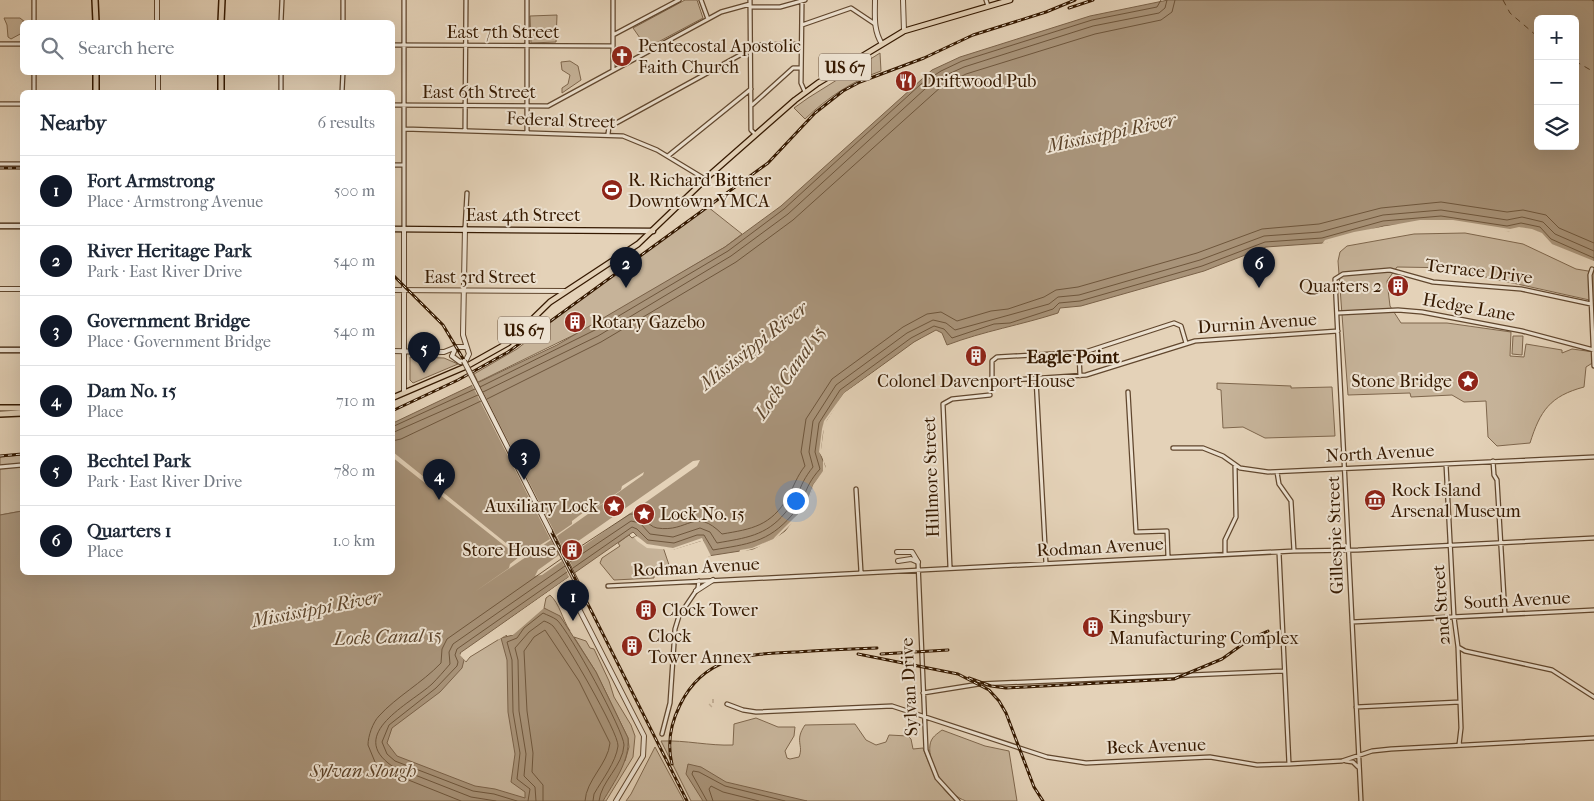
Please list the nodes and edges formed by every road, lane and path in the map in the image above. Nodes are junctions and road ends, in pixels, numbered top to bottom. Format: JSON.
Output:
{"nodes":[{"id":1,"x":34,"y":0,"type":"edge"},
{"id":2,"x":95,"y":0,"type":"edge"},
{"id":3,"x":157,"y":0,"type":"edge"},
{"id":4,"x":222,"y":0,"type":"edge"},
{"id":5,"x":282,"y":0,"type":"edge"},
{"id":6,"x":343,"y":0,"type":"edge"},
{"id":7,"x":404,"y":0,"type":"edge"},
{"id":8,"x":466,"y":0,"type":"edge"},
{"id":9,"x":527,"y":0,"type":"edge"},
{"id":10,"x":613,"y":0,"type":"edge"},
{"id":11,"x":679,"y":0,"type":"edge"},
{"id":12,"x":701,"y":0,"type":"edge"},
{"id":13,"x":875,"y":0,"type":"edge"},
{"id":14,"x":903,"y":0,"type":"edge"},
{"id":15,"x":986,"y":0,"type":"edge"},
{"id":16,"x":1010,"y":0,"type":"edge"},
{"id":17,"x":804,"y":1,"type":"edge"},
{"id":18,"x":750,"y":4,"type":"edge"},
{"id":19,"x":988,"y":6,"type":"junction"},
{"id":20,"x":708,"y":19,"type":"junction"},
{"id":21,"x":34,"y":20,"type":"edge"},
{"id":22,"x":96,"y":20,"type":"edge"},
{"id":23,"x":156,"y":20,"type":"edge"},
{"id":24,"x":221,"y":20,"type":"edge"},
{"id":25,"x":282,"y":20,"type":"edge"},
{"id":26,"x":343,"y":20,"type":"edge"},
{"id":27,"x":875,"y":24,"type":"junction"},
{"id":28,"x":802,"y":25,"type":"junction"},
{"id":29,"x":904,"y":31,"type":"junction"},
{"id":30,"x":613,"y":36,"type":"junction"},
{"id":31,"x":0,"y":44,"type":"edge"},
{"id":32,"x":20,"y":44,"type":"edge"},
{"id":33,"x":802,"y":44,"type":"junction"},
{"id":34,"x":882,"y":44,"type":"junction"},
{"id":35,"x":395,"y":45,"type":"edge"},
{"id":36,"x":405,"y":45,"type":"junction"},
{"id":37,"x":466,"y":46,"type":"junction"},
{"id":38,"x":528,"y":46,"type":"junction"},
{"id":39,"x":613,"y":46,"type":"junction"},
{"id":40,"x":751,"y":47,"type":"junction"},
{"id":41,"x":801,"y":68,"type":"junction"},
{"id":42,"x":613,"y":71,"type":"junction"},
{"id":43,"x":34,"y":75,"type":"edge"},
{"id":44,"x":96,"y":75,"type":"edge"},
{"id":45,"x":158,"y":75,"type":"edge"},
{"id":46,"x":221,"y":75,"type":"edge"},
{"id":47,"x":281,"y":75,"type":"edge"},
{"id":48,"x":343,"y":75,"type":"edge"},
{"id":49,"x":751,"y":89,"type":"junction"},
{"id":50,"x":34,"y":90,"type":"edge"},
{"id":51,"x":96,"y":90,"type":"edge"},
{"id":52,"x":158,"y":90,"type":"edge"},
{"id":53,"x":221,"y":90,"type":"edge"},
{"id":54,"x":281,"y":90,"type":"edge"},
{"id":55,"x":342,"y":90,"type":"edge"},
{"id":56,"x":805,"y":92,"type":"junction"},
{"id":57,"x":0,"y":104,"type":"edge"},
{"id":58,"x":20,"y":104,"type":"edge"},
{"id":59,"x":395,"y":105,"type":"edge"},
{"id":60,"x":404,"y":106,"type":"junction"},
{"id":61,"x":466,"y":106,"type":"junction"},
{"id":62,"x":528,"y":106,"type":"junction"},
{"id":63,"x":751,"y":106,"type":"junction"},
{"id":64,"x":405,"y":129,"type":"junction"},
{"id":65,"x":465,"y":131,"type":"junction"},
{"id":66,"x":527,"y":132,"type":"junction"},
{"id":67,"x":608,"y":134,"type":"junction"},
{"id":68,"x":755,"y":134,"type":"junction"},
{"id":69,"x":668,"y":156,"type":"junction"},
{"id":70,"x":0,"y":164,"type":"edge"},
{"id":71,"x":20,"y":164,"type":"edge"},
{"id":72,"x":395,"y":165,"type":"edge"},
{"id":73,"x":404,"y":165,"type":"junction"},
{"id":74,"x":705,"y":179,"type":"junction"},
{"id":75,"x":468,"y":193,"type":"dead end"},
{"id":76,"x":0,"y":226,"type":"edge"},
{"id":77,"x":20,"y":226,"type":"edge"},
{"id":78,"x":465,"y":228,"type":"junction"},
{"id":79,"x":395,"y":229,"type":"edge"},
{"id":80,"x":404,"y":229,"type":"junction"},
{"id":81,"x":653,"y":231,"type":"junction"},
{"id":82,"x":1592,"y":269,"type":"dead end"},
{"id":83,"x":1335,"y":279,"type":"joint"},
{"id":84,"x":0,"y":289,"type":"edge"},
{"id":85,"x":20,"y":289,"type":"edge"},
{"id":86,"x":395,"y":290,"type":"edge"},
{"id":87,"x":404,"y":290,"type":"junction"},
{"id":88,"x":465,"y":290,"type":"junction"},
{"id":89,"x":566,"y":291,"type":"junction"},
{"id":90,"x":1591,"y":304,"type":"junction"},
{"id":91,"x":1338,"y":313,"type":"junction"},
{"id":92,"x":1338,"y":331,"type":"junction"},
{"id":93,"x":463,"y":335,"type":"junction"},
{"id":94,"x":1186,"y":343,"type":"junction"},
{"id":95,"x":456,"y":347,"type":"junction"},
{"id":96,"x":466,"y":347,"type":"junction"},
{"id":97,"x":0,"y":350,"type":"edge"},
{"id":98,"x":20,"y":350,"type":"edge"},
{"id":99,"x":1594,"y":350,"type":"edge"},
{"id":100,"x":395,"y":351,"type":"edge"},
{"id":101,"x":404,"y":351,"type":"junction"},
{"id":102,"x":444,"y":352,"type":"junction"},
{"id":103,"x":1079,"y":353,"type":"junction"},
{"id":104,"x":452,"y":356,"type":"junction"},
{"id":105,"x":464,"y":361,"type":"junction"},
{"id":106,"x":1594,"y":366,"type":"edge"},
{"id":107,"x":1080,"y":376,"type":"junction"},
{"id":108,"x":1036,"y":379,"type":"junction"},
{"id":109,"x":404,"y":392,"type":"junction"},
{"id":110,"x":1128,"y":392,"type":"dead end"},
{"id":111,"x":395,"y":394,"type":"edge"},
{"id":112,"x":990,"y":395,"type":"dead end"},
{"id":113,"x":395,"y":396,"type":"edge"},
{"id":114,"x":0,"y":408,"type":"edge"},
{"id":115,"x":20,"y":408,"type":"edge"},
{"id":116,"x":0,"y":414,"type":"edge"},
{"id":117,"x":20,"y":414,"type":"edge"},
{"id":118,"x":1172,"y":448,"type":"dead end"},
{"id":119,"x":1594,"y":457,"type":"edge"},
{"id":120,"x":1493,"y":461,"type":"junction"},
{"id":121,"x":1446,"y":464,"type":"junction"},
{"id":122,"x":20,"y":466,"type":"edge"},
{"id":123,"x":1235,"y":466,"type":"junction"},
{"id":124,"x":0,"y":467,"type":"edge"},
{"id":125,"x":1346,"y":469,"type":"junction"},
{"id":126,"x":1277,"y":472,"type":"junction"},
{"id":127,"x":856,"y":489,"type":"dead end"},
{"id":128,"x":1594,"y":538,"type":"edge"},
{"id":129,"x":1500,"y":543,"type":"junction"},
{"id":130,"x":1451,"y":545,"type":"junction"},
{"id":131,"x":1349,"y":549,"type":"junction"},
{"id":132,"x":1294,"y":551,"type":"junction"},
{"id":133,"x":897,"y":552,"type":"dead end"},
{"id":134,"x":1279,"y":552,"type":"junction"},
{"id":135,"x":1225,"y":554,"type":"junction"},
{"id":136,"x":1168,"y":557,"type":"junction"},
{"id":137,"x":898,"y":561,"type":"dead end"},
{"id":138,"x":918,"y":562,"type":"junction"},
{"id":139,"x":1046,"y":564,"type":"junction"},
{"id":140,"x":950,"y":568,"type":"junction"},
{"id":141,"x":917,"y":570,"type":"junction"},
{"id":142,"x":861,"y":572,"type":"junction"},
{"id":143,"x":713,"y":580,"type":"junction"},
{"id":144,"x":699,"y":581,"type":"junction"},
{"id":145,"x":608,"y":586,"type":"dead end"},
{"id":146,"x":696,"y":591,"type":"junction"},
{"id":147,"x":1594,"y":610,"type":"edge"},
{"id":148,"x":1505,"y":614,"type":"junction"},
{"id":149,"x":1454,"y":617,"type":"junction"},
{"id":150,"x":1352,"y":622,"type":"junction"},
{"id":151,"x":1458,"y":647,"type":"junction"},
{"id":152,"x":1284,"y":671,"type":"junction"},
{"id":153,"x":923,"y":693,"type":"junction"},
{"id":154,"x":1594,"y":697,"type":"edge"},
{"id":155,"x":1460,"y":702,"type":"junction"},
{"id":156,"x":727,"y":704,"type":"dead end"},
{"id":157,"x":1356,"y":706,"type":"junction"},
{"id":158,"x":924,"y":716,"type":"junction"},
{"id":159,"x":662,"y":734,"type":"dead end"},
{"id":160,"x":1594,"y":738,"type":"edge"},
{"id":161,"x":1459,"y":745,"type":"junction"},
{"id":162,"x":1358,"y":756,"type":"junction"},
{"id":163,"x":1340,"y":761,"type":"junction"},
{"id":164,"x":1289,"y":764,"type":"junction"},
{"id":165,"x":1359,"y":768,"type":"junction"},
{"id":166,"x":616,"y":801,"type":"edge"},
{"id":167,"x":958,"y":801,"type":"edge"},
{"id":168,"x":1361,"y":801,"type":"edge"}],
"edges":[{"from":1,"to":21,"type":"street"},
{"from":2,"to":22,"type":"highway"},
{"from":3,"to":23,"type":"street"},
{"from":4,"to":24,"type":"highway"},
{"from":5,"to":25,"type":"street"},
{"from":6,"to":26,"type":"street"},
{"from":7,"to":36,"type":"street"},
{"from":8,"to":37,"type":"street"},
{"from":9,"to":38,"type":"street"},
{"from":10,"to":30,"type":"street"},
{"from":11,"to":30,"type":"street"},
{"from":12,"to":20,"type":"street"},
{"from":13,"to":27,"type":"street"},
{"from":14,"to":29,"type":"street"},
{"from":15,"to":19,"type":"street"},
{"from":16,"to":19,"type":"main road","number":"US 67"},
{"from":17,"to":18,"type":"street","name":"East 6th Street"},
{"from":17,"to":28,"type":"street"},
{"from":18,"to":20,"type":"street","name":"East 6th Street"},
{"from":18,"to":40,"type":"street"},
{"from":19,"to":29,"type":"main road","number":"US 67"},
{"from":20,"to":42,"type":"street","name":"East 6th Street"},
{"from":27,"to":28,"type":"street"},
{"from":27,"to":34,"type":"street"},
{"from":28,"to":33,"type":"street"},
{"from":29,"to":34,"type":"main road","number":"US 67"},
{"from":30,"to":39,"type":"street"},
{"from":31,"to":32,"type":"street"},
{"from":33,"to":40,"type":"street"},
{"from":33,"to":41,"type":"street"},
{"from":34,"to":56,"type":"main road","number":"US 67"},
{"from":35,"to":36,"type":"street","name":"East 7th Street"},
{"from":36,"to":37,"type":"street","name":"East 7th Street"},
{"from":36,"to":60,"type":"street"},
{"from":37,"to":38,"type":"street","name":"East 7th Street"},
{"from":37,"to":61,"type":"street"},
{"from":38,"to":39,"type":"street","name":"East 7th Street"},
{"from":38,"to":62,"type":"street"},
{"from":39,"to":42,"type":"street"},
{"from":40,"to":49,"type":"street"},
{"from":40,"to":67,"type":"street"},
{"from":41,"to":56,"type":"street"},
{"from":41,"to":63,"type":"street"},
{"from":42,"to":62,"type":"street","name":"East 6th Street"},
{"from":43,"to":50,"type":"street"},
{"from":44,"to":51,"type":"highway"},
{"from":45,"to":52,"type":"street"},
{"from":46,"to":53,"type":"highway"},
{"from":47,"to":54,"type":"street"},
{"from":48,"to":55,"type":"street"},
{"from":49,"to":63,"type":"street"},
{"from":49,"to":69,"type":"street"},
{"from":56,"to":68,"type":"main road","number":"US 67"},
{"from":57,"to":58,"type":"street"},
{"from":59,"to":60,"type":"street","name":"East 6th Street"},
{"from":60,"to":61,"type":"street","name":"East 6th Street"},
{"from":60,"to":64,"type":"street"},
{"from":61,"to":62,"type":"street","name":"East 6th Street"},
{"from":61,"to":65,"type":"street"},
{"from":62,"to":66,"type":"street"},
{"from":63,"to":68,"type":"street"},
{"from":64,"to":65,"type":"street","name":"Federal Street"},
{"from":64,"to":73,"type":"street"},
{"from":65,"to":66,"type":"street","name":"Federal Street"},
{"from":66,"to":67,"type":"street","name":"Federal Street"},
{"from":67,"to":69,"type":"street","name":"Federal Street"},
{"from":68,"to":74,"type":"main road","number":"US 67"},
{"from":69,"to":74,"type":"street","name":"Federal Street"},
{"from":70,"to":71,"type":"street"},
{"from":72,"to":73,"type":"street"},
{"from":73,"to":80,"type":"street"},
{"from":74,"to":81,"type":"main road","number":"US 67"},
{"from":75,"to":78,"type":"street"},
{"from":76,"to":77,"type":"main road"},
{"from":78,"to":80,"type":"main road","name":"East 4th Street"},
{"from":78,"to":81,"type":"main road","name":"East 4th Street"},
{"from":78,"to":88,"type":"street"},
{"from":79,"to":80,"type":"main road","name":"East 4th Street"},
{"from":80,"to":87,"type":"street"},
{"from":81,"to":89,"type":"main road","number":"US 67"},
{"from":82,"to":90,"type":"street"},
{"from":83,"to":90,"type":"street","name":"Terrace Drive"},
{"from":83,"to":91,"type":"street","name":"Gillespie Street"},
{"from":84,"to":85,"type":"street"},
{"from":86,"to":87,"type":"street","name":"East 3rd Street"},
{"from":87,"to":88,"type":"street","name":"East 3rd Street"},
{"from":87,"to":101,"type":"street"},
{"from":88,"to":89,"type":"street","name":"East 3rd Street"},
{"from":88,"to":93,"type":"street"},
{"from":89,"to":109,"type":"main road","number":"US 67"},
{"from":90,"to":99,"type":"street"},
{"from":91,"to":92,"type":"street","name":"Gillespie Street"},
{"from":91,"to":99,"type":"street","name":"Hedge Lane"},
{"from":92,"to":94,"type":"street","name":"Durnin Avenue"},
{"from":92,"to":125,"type":"street","name":"Gillespie Street"},
{"from":93,"to":95,"type":"street"},
{"from":93,"to":96,"type":"street"},
{"from":94,"to":103,"type":"street"},
{"from":94,"to":107,"type":"street","name":"Durnin Avenue"},
{"from":95,"to":96,"type":"street"},
{"from":95,"to":102,"type":"street"},
{"from":95,"to":104,"type":"street"},
{"from":96,"to":105,"type":"street"},
{"from":97,"to":98,"type":"main road"},
{"from":99,"to":106,"type":"street"},
{"from":100,"to":101,"type":"street"},
{"from":101,"to":102,"type":"street"},
{"from":101,"to":109,"type":"street"},
{"from":102,"to":104,"type":"street"},
{"from":103,"to":107,"type":"street"},
{"from":103,"to":108,"type":"street","name":"Durnin Avenue"},
{"from":104,"to":105,"type":"street"},
{"from":105,"to":166,"type":"street","bridge":true},
{"from":107,"to":108,"type":"street","name":"Durnin Avenue"},
{"from":108,"to":139,"type":"street"},
{"from":109,"to":111,"type":"main road","number":"US 67"},
{"from":109,"to":113,"type":"main road","number":"US 67"},
{"from":110,"to":136,"type":"street"},
{"from":112,"to":140,"type":"street","name":"Hillmore Street"},
{"from":114,"to":115,"type":"highway"},
{"from":116,"to":117,"type":"highway"},
{"from":118,"to":123,"type":"street","name":"North Avenue"},
{"from":119,"to":120,"type":"street","name":"North Avenue"},
{"from":120,"to":121,"type":"street","name":"North Avenue"},
{"from":120,"to":129,"type":"street"},
{"from":121,"to":125,"type":"street","name":"North Avenue"},
{"from":121,"to":130,"type":"street","name":"2nd Street"},
{"from":122,"to":124,"type":"street"},
{"from":123,"to":126,"type":"street","name":"North Avenue"},
{"from":123,"to":135,"type":"street"},
{"from":125,"to":126,"type":"street","name":"North Avenue"},
{"from":125,"to":131,"type":"street","name":"Gillespie Street"},
{"from":126,"to":132,"type":"street"},
{"from":127,"to":142,"type":"street"},
{"from":128,"to":129,"type":"street","name":"Rodman Avenue"},
{"from":129,"to":130,"type":"street","name":"Rodman Avenue"},
{"from":129,"to":148,"type":"street"},
{"from":130,"to":131,"type":"street","name":"Rodman Avenue"},
{"from":130,"to":149,"type":"street","name":"2nd Street"},
{"from":131,"to":132,"type":"street","name":"Rodman Avenue"},
{"from":131,"to":150,"type":"street","name":"Gillespie Street"},
{"from":132,"to":134,"type":"street","name":"Rodman Avenue"},
{"from":133,"to":138,"type":"street"},
{"from":134,"to":135,"type":"street","name":"Rodman Avenue"},
{"from":134,"to":152,"type":"street"},
{"from":135,"to":136,"type":"street","name":"Rodman Avenue"},
{"from":136,"to":139,"type":"street","name":"Rodman Avenue"},
{"from":137,"to":138,"type":"street"},
{"from":138,"to":141,"type":"street","name":"Sylvan Drive"},
{"from":139,"to":140,"type":"street","name":"Rodman Avenue"},
{"from":140,"to":141,"type":"street","name":"Rodman Avenue"},
{"from":141,"to":142,"type":"street","name":"Rodman Avenue"},
{"from":141,"to":153,"type":"street","name":"Sylvan Drive"},
{"from":142,"to":143,"type":"street","name":"Rodman Avenue"},
{"from":143,"to":144,"type":"street","name":"Rodman Avenue"},
{"from":143,"to":146,"type":"street"},
{"from":144,"to":145,"type":"street","name":"Rodman Avenue"},
{"from":144,"to":146,"type":"street"},
{"from":146,"to":159,"type":"street"},
{"from":147,"to":148,"type":"street","name":"South Avenue"},
{"from":148,"to":149,"type":"street","name":"South Avenue"},
{"from":149,"to":150,"type":"street","name":"South Avenue"},
{"from":149,"to":151,"type":"street","name":"2nd Street"},
{"from":150,"to":157,"type":"street","name":"Gillespie Street"},
{"from":151,"to":154,"type":"street"},
{"from":151,"to":155,"type":"street","name":"2nd Street"},
{"from":152,"to":153,"type":"street"},
{"from":152,"to":164,"type":"street"},
{"from":153,"to":158,"type":"street","name":"Sylvan Drive"},
{"from":155,"to":157,"type":"street"},
{"from":155,"to":161,"type":"street","name":"2nd Street"},
{"from":156,"to":158,"type":"street","name":"Beck Avenue"},
{"from":157,"to":162,"type":"street","name":"Gillespie Street"},
{"from":158,"to":164,"type":"street","name":"Beck Avenue"},
{"from":158,"to":167,"type":"street","name":"Sylvan Drive"},
{"from":160,"to":161,"type":"street","name":"Beck Avenue"},
{"from":161,"to":162,"type":"street","name":"Beck Avenue"},
{"from":162,"to":163,"type":"street","name":"Beck Avenue"},
{"from":162,"to":165,"type":"street"},
{"from":163,"to":164,"type":"street","name":"Beck Avenue"},
{"from":163,"to":165,"type":"street"},
{"from":165,"to":168,"type":"street"}]}
